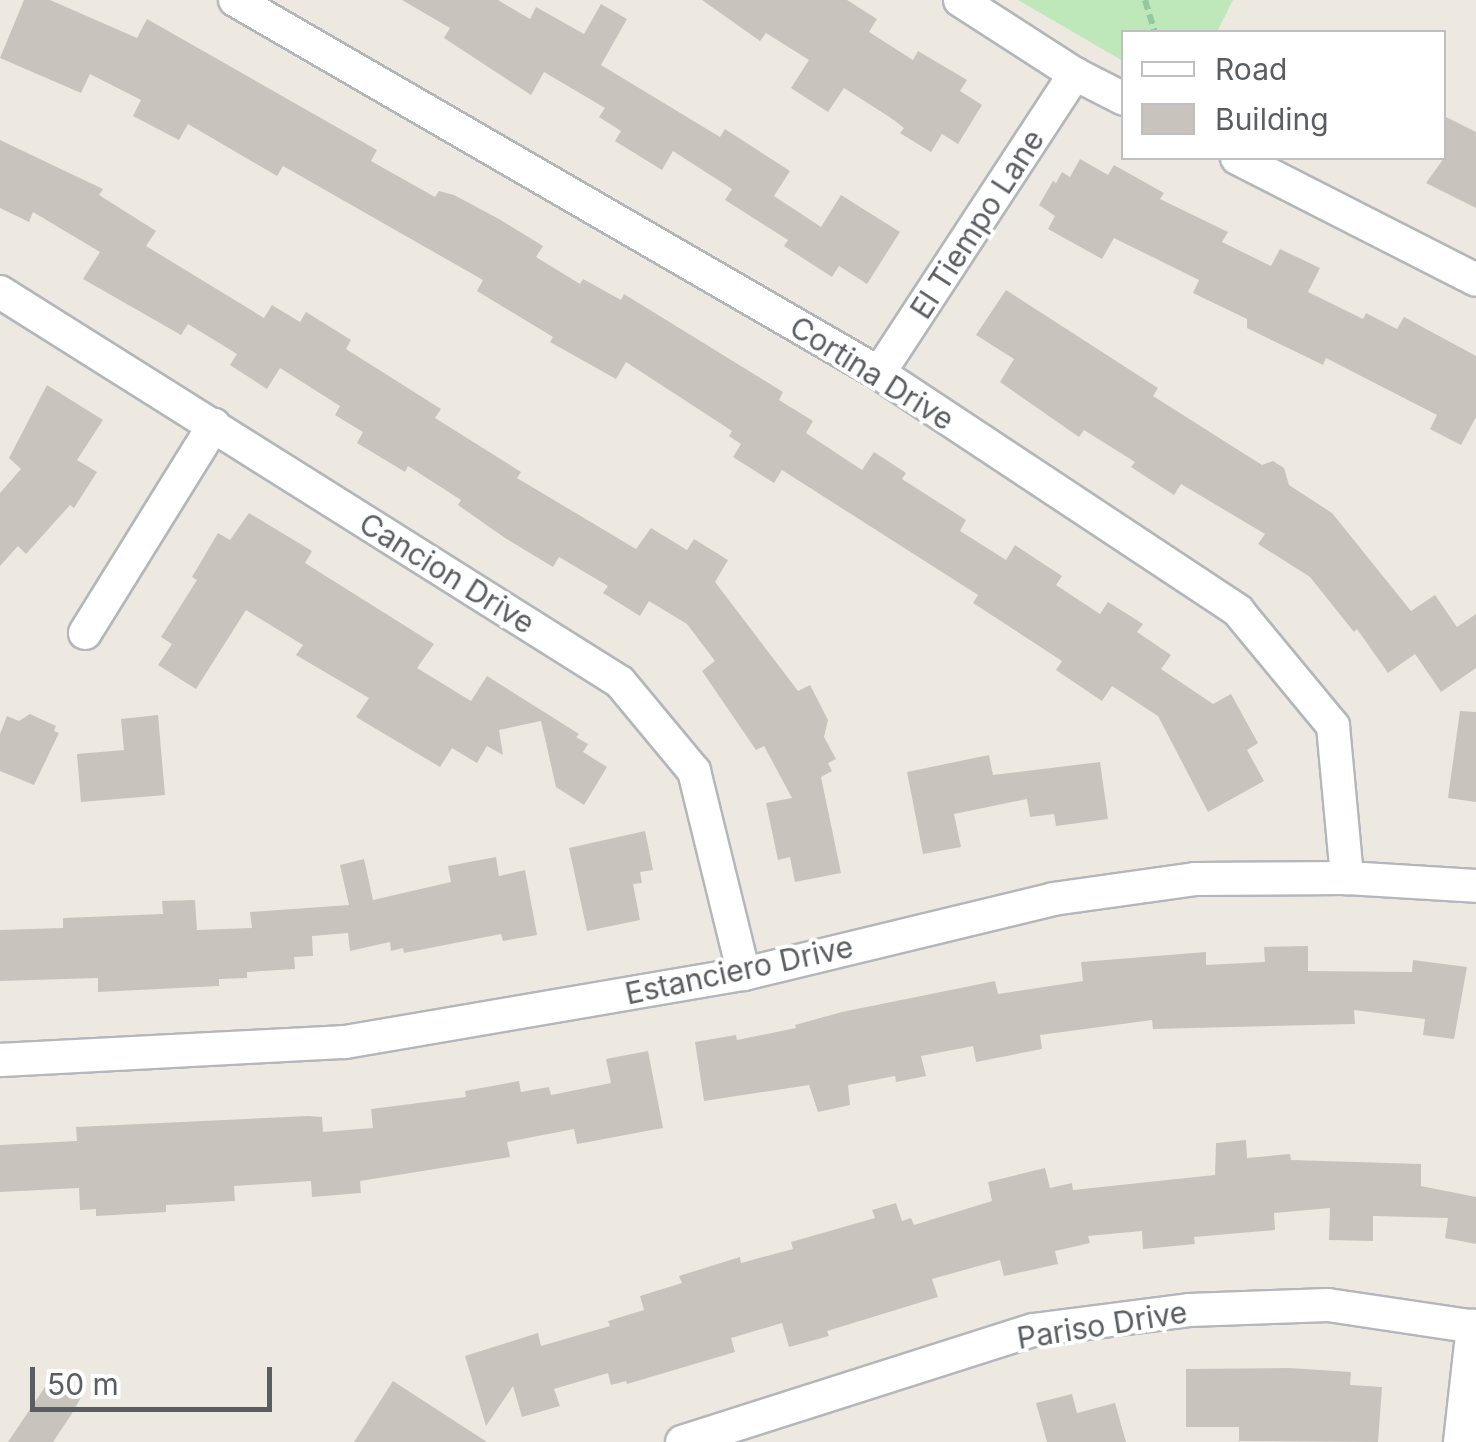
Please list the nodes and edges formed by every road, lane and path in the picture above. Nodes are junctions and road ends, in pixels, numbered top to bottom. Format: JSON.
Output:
{"nodes":[{"id":1,"x":234,"y":0,"type":"edge"},
{"id":2,"x":960,"y":0,"type":"edge"},
{"id":3,"x":1145,"y":0,"type":"edge"},
{"id":4,"x":1154,"y":30,"type":"edge"},
{"id":5,"x":1075,"y":74,"type":"junction"},
{"id":6,"x":1121,"y":97,"type":"edge"},
{"id":7,"x":1241,"y":160,"type":"edge"},
{"id":8,"x":1476,"y":280,"type":"edge"},
{"id":9,"x":0,"y":292,"type":"edge"},
{"id":10,"x":879,"y":373,"type":"junction"},
{"id":11,"x":214,"y":426,"type":"junction"},
{"id":12,"x":85,"y":633,"type":"dead end"},
{"id":13,"x":1347,"y":878,"type":"junction"},
{"id":14,"x":1476,"y":886,"type":"edge"},
{"id":15,"x":744,"y":974,"type":"junction"},
{"id":16,"x":0,"y":1060,"type":"edge"},
{"id":17,"x":1474,"y":1327,"type":"edge"},
{"id":18,"x":682,"y":1442,"type":"edge"},
{"id":19,"x":1460,"y":1442,"type":"edge"}],
"edges":[{"from":1,"to":10,"type":"street","name":"Cortina Drive"},
{"from":2,"to":5,"type":"street"},
{"from":3,"to":4,"type":"path"},
{"from":5,"to":6,"type":"street"},
{"from":5,"to":10,"type":"street","name":"El Tiempo Lane"},
{"from":7,"to":8,"type":"street"},
{"from":9,"to":11,"type":"street","name":"Cancion Drive"},
{"from":10,"to":13,"type":"street","name":"Cortina Drive"},
{"from":11,"to":12,"type":"street"},
{"from":11,"to":15,"type":"street","name":"Cancion Drive"},
{"from":13,"to":14,"type":"street","name":"Estanciero Drive"},
{"from":13,"to":15,"type":"street","name":"Estanciero Drive"},
{"from":15,"to":16,"type":"street","name":"Estanciero Drive"},
{"from":17,"to":18,"type":"street","name":"Pariso Drive"},
{"from":17,"to":19,"type":"street"}]}
